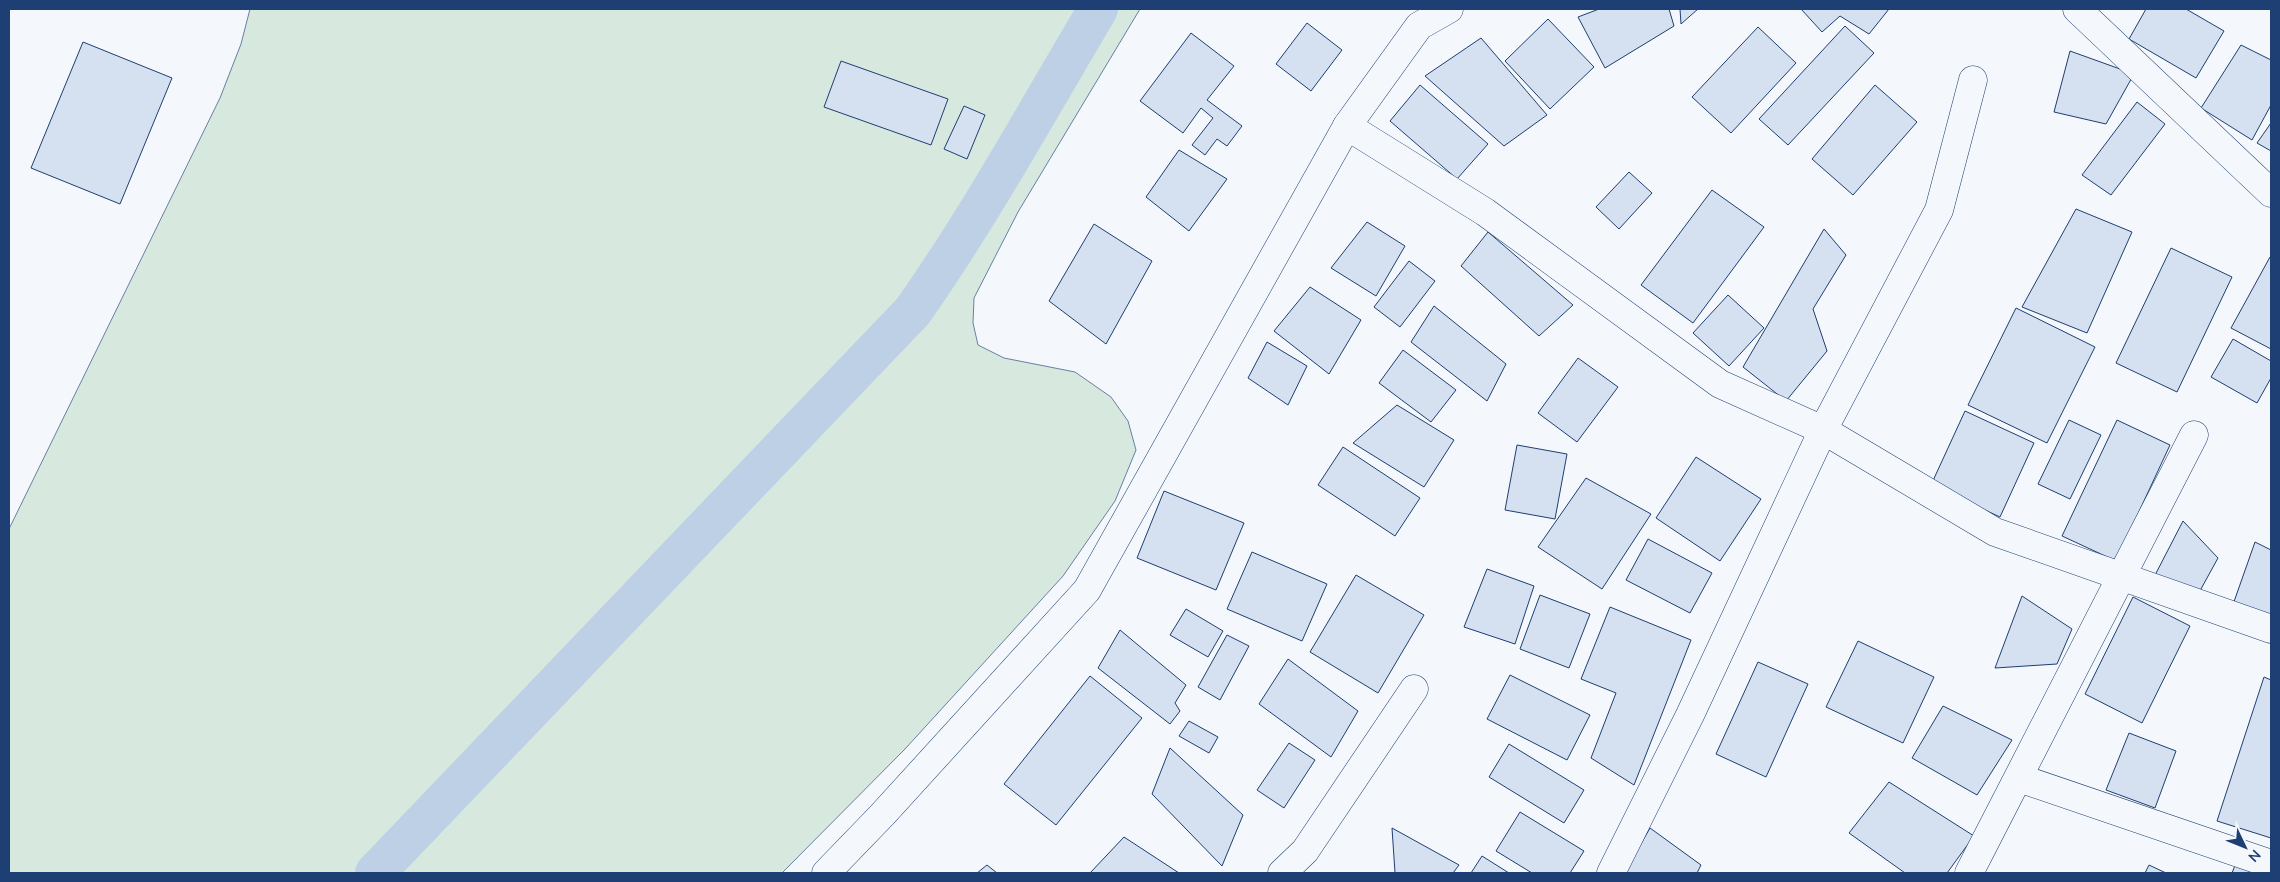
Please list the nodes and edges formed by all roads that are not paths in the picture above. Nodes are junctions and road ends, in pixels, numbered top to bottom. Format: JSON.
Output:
{"nodes":[{"id":1,"x":1449,"y":9,"type":"edge"},
{"id":2,"x":2077,"y":9,"type":"edge"},
{"id":3,"x":1973,"y":80,"type":"dead end"},
{"id":4,"x":1347,"y":126,"type":"junction"},
{"id":5,"x":2271,"y":193,"type":"edge"},
{"id":6,"x":1823,"y":430,"type":"junction"},
{"id":7,"x":2194,"y":434,"type":"dead end"},
{"id":8,"x":2121,"y":576,"type":"junction"},
{"id":9,"x":2271,"y":629,"type":"edge"},
{"id":10,"x":1414,"y":689,"type":"dead end"},
{"id":11,"x":2018,"y":778,"type":"junction"},
{"id":12,"x":2271,"y":864,"type":"edge"},
{"id":13,"x":826,"y":873,"type":"edge"},
{"id":14,"x":1282,"y":873,"type":"edge"},
{"id":15,"x":1611,"y":873,"type":"edge"},
{"id":16,"x":1969,"y":873,"type":"edge"}],
"edges":[{"from":1,"to":4,"type":"street"},
{"from":2,"to":5,"type":"street"},
{"from":3,"to":6,"type":"street"},
{"from":4,"to":6,"type":"street"},
{"from":4,"to":13,"type":"street"},
{"from":6,"to":8,"type":"street"},
{"from":6,"to":15,"type":"street"},
{"from":7,"to":8,"type":"street"},
{"from":8,"to":9,"type":"street"},
{"from":8,"to":11,"type":"street"},
{"from":10,"to":14,"type":"street"},
{"from":11,"to":12,"type":"street"},
{"from":11,"to":16,"type":"street"}]}
